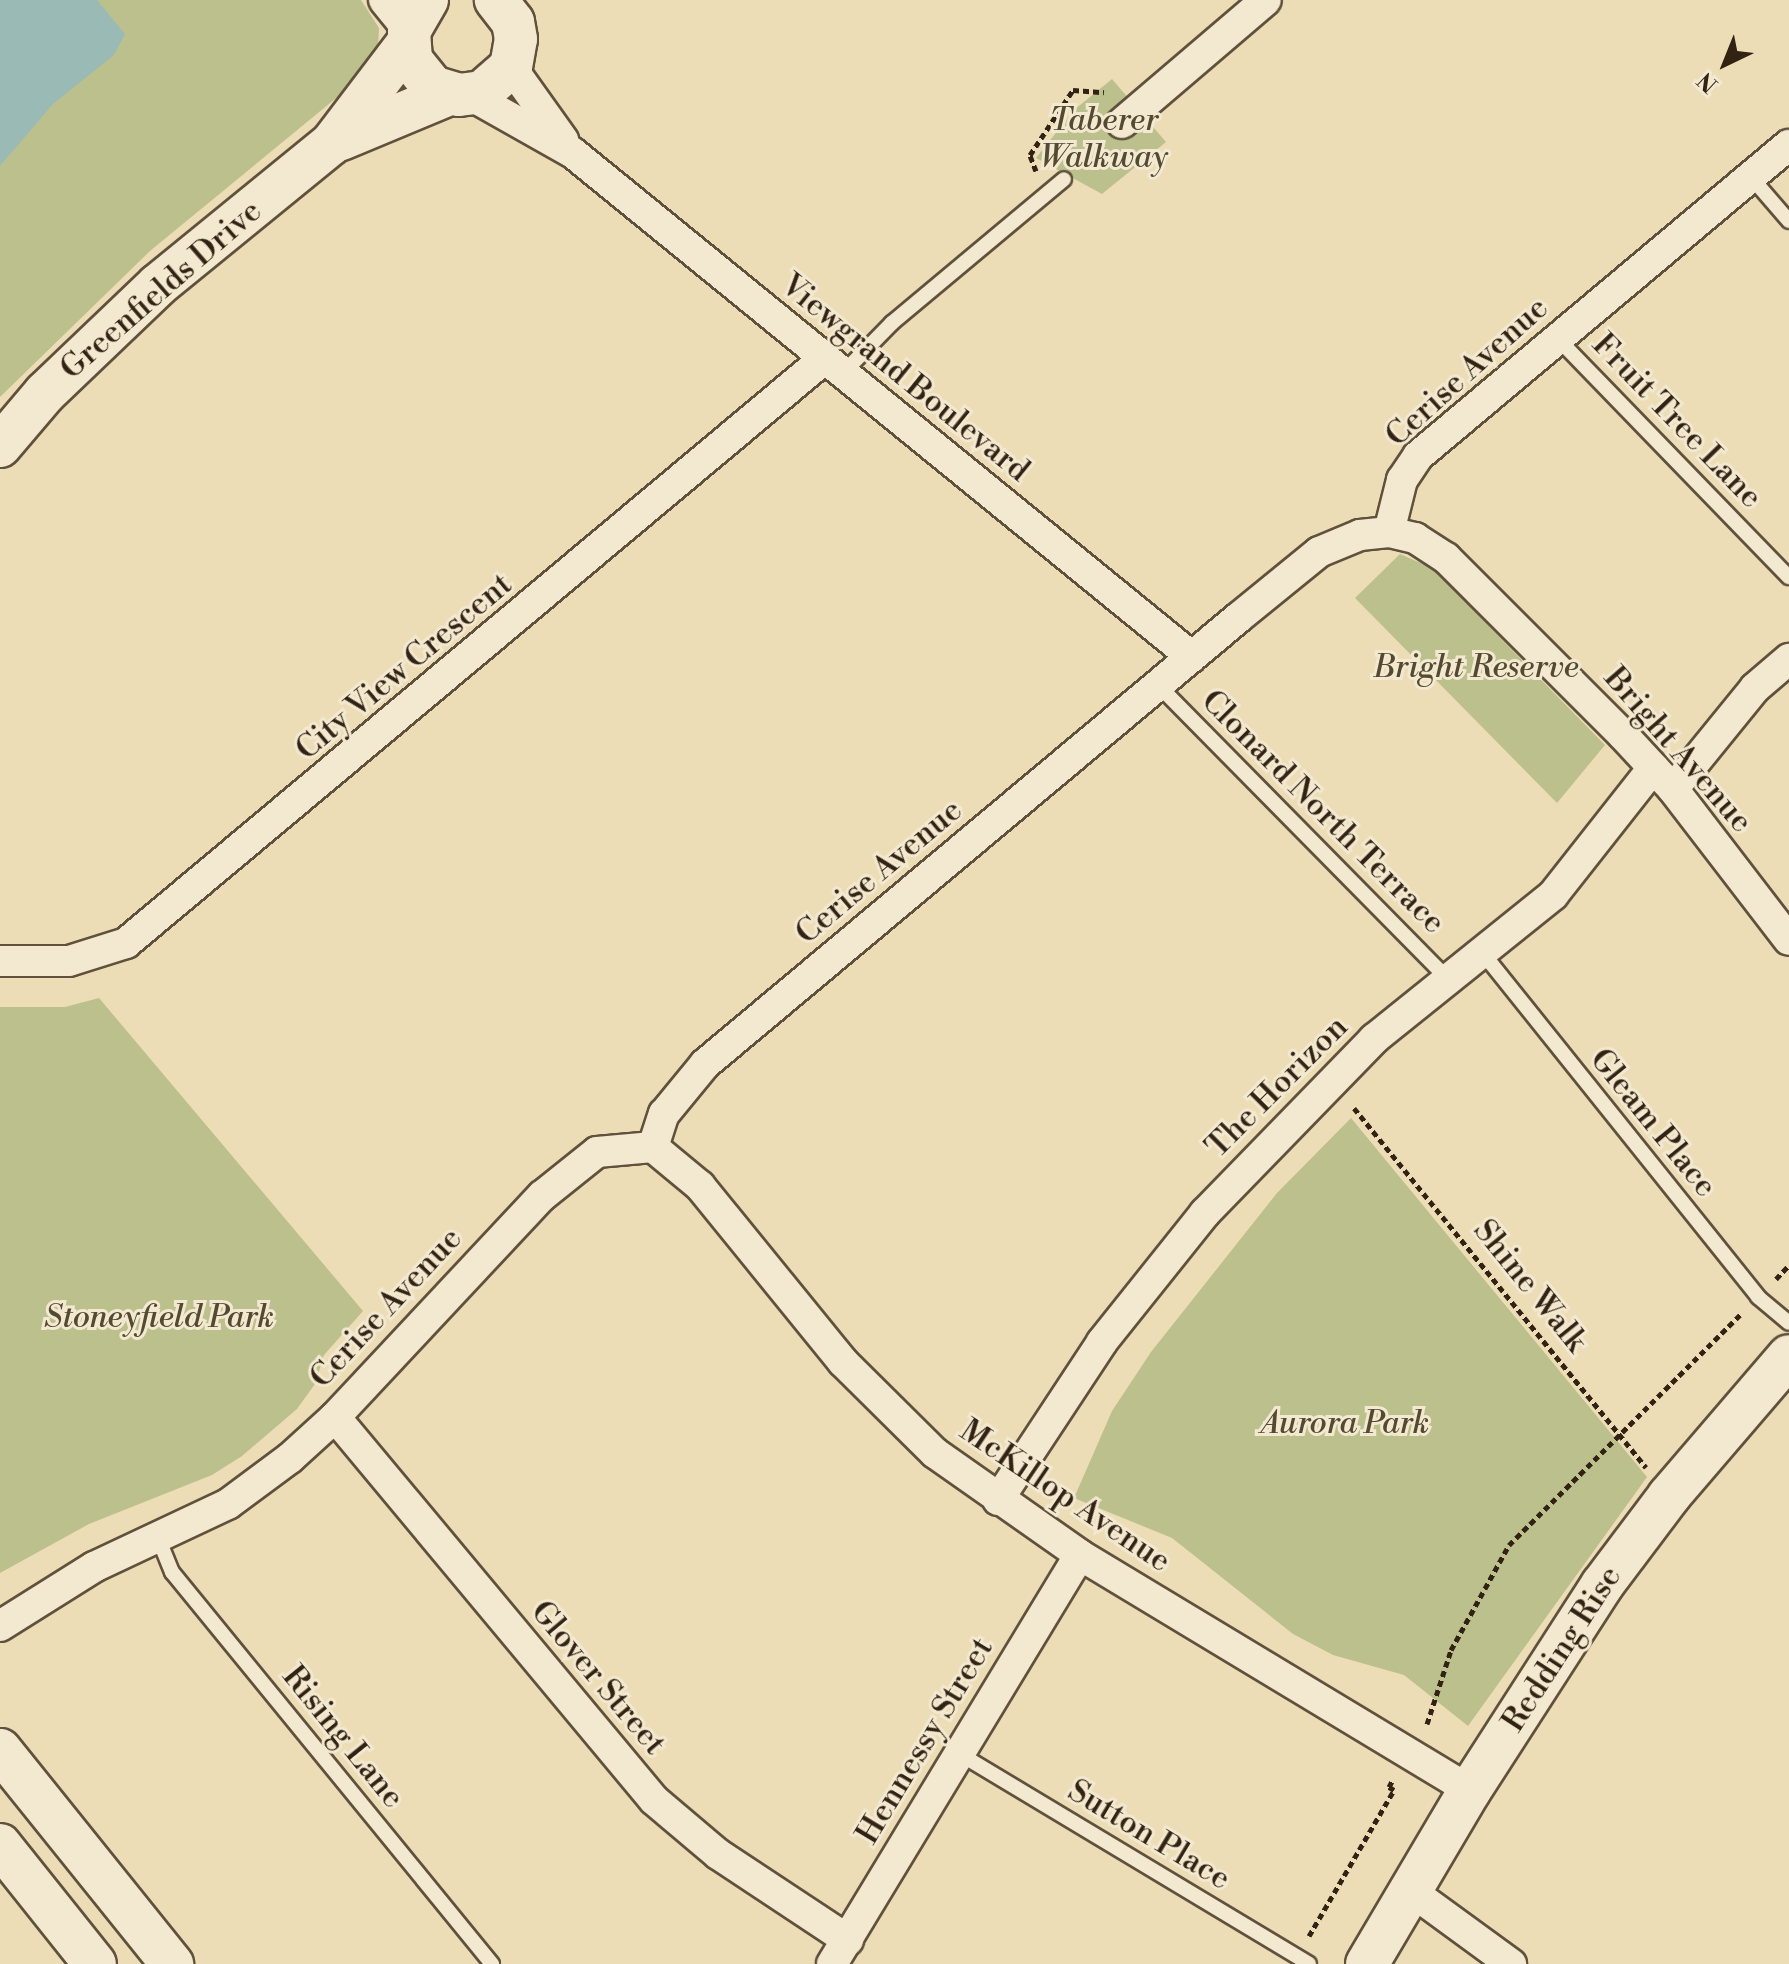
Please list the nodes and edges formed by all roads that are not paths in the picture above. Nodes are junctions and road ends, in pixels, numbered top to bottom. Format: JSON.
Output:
{"nodes":[{"id":1,"x":496,"y":0,"type":"edge"},
{"id":2,"x":532,"y":0,"type":"edge"},
{"id":3,"x":1266,"y":0,"type":"edge"},
{"id":4,"x":407,"y":18,"type":"edge"},
{"id":5,"x":514,"y":53,"type":"junction"},
{"id":6,"x":460,"y":95,"type":"junction"},
{"id":7,"x":1128,"y":118,"type":"road end"},
{"id":8,"x":332,"y":143,"type":"junction"},
{"id":9,"x":1789,"y":145,"type":"edge"},
{"id":10,"x":573,"y":153,"type":"junction"},
{"id":11,"x":1751,"y":177,"type":"junction"},
{"id":12,"x":1064,"y":179,"type":"dead end"},
{"id":13,"x":1789,"y":221,"type":"edge"},
{"id":14,"x":1557,"y":338,"type":"junction"},
{"id":15,"x":833,"y":367,"type":"junction"},
{"id":16,"x":0,"y":446,"type":"edge"},
{"id":17,"x":1389,"y":532,"type":"junction"},
{"id":18,"x":1789,"y":577,"type":"edge"},
{"id":19,"x":1192,"y":657,"type":"junction"},
{"id":20,"x":1789,"y":659,"type":"edge"},
{"id":21,"x":1158,"y":685,"type":"junction"},
{"id":22,"x":1663,"y":779,"type":"junction"},
{"id":23,"x":1789,"y":940,"type":"edge"},
{"id":24,"x":1482,"y":952,"type":"junction"},
{"id":25,"x":0,"y":961,"type":"edge"},
{"id":26,"x":1447,"y":978,"type":"junction"},
{"id":27,"x":653,"y":1147,"type":"junction"},
{"id":28,"x":1789,"y":1323,"type":"edge"},
{"id":29,"x":1789,"y":1356,"type":"edge"},
{"id":30,"x":335,"y":1417,"type":"junction"},
{"id":31,"x":998,"y":1500,"type":"junction"},
{"id":32,"x":159,"y":1540,"type":"junction"},
{"id":33,"x":1080,"y":1555,"type":"junction"},
{"id":34,"x":0,"y":1626,"type":"edge"},
{"id":35,"x":0,"y":1750,"type":"edge"},
{"id":36,"x":960,"y":1754,"type":"junction"},
{"id":37,"x":1470,"y":1790,"type":"junction"},
{"id":38,"x":0,"y":1845,"type":"edge"},
{"id":39,"x":1411,"y":1891,"type":"junction"},
{"id":40,"x":840,"y":1952,"type":"edge"},
{"id":41,"x":1303,"y":1960,"type":"edge"},
{"id":42,"x":95,"y":1964,"type":"edge"},
{"id":43,"x":172,"y":1964,"type":"edge"},
{"id":44,"x":492,"y":1964,"type":"edge"},
{"id":45,"x":1367,"y":1964,"type":"edge"},
{"id":46,"x":1511,"y":1964,"type":"edge"}],
"edges":[{"from":1,"to":5,"type":"street"},
{"from":2,"to":5,"type":"street"},
{"from":3,"to":7,"type":"street"},
{"from":4,"to":6,"type":"street"},
{"from":4,"to":8,"type":"street","name":"Greenfields Drive"},
{"from":5,"to":6,"type":"street","name":"Greenfields Drive"},
{"from":5,"to":10,"type":"street","name":"Viewgrand Boulevard"},
{"from":6,"to":8,"type":"street","name":"Greenfields Drive"},
{"from":6,"to":10,"type":"street","name":"Viewgrand Boulevard"},
{"from":8,"to":16,"type":"street","name":"Greenfields Drive"},
{"from":9,"to":11,"type":"street","name":"Cerise Avenue"},
{"from":10,"to":15,"type":"street","name":"Viewgrand Boulevard"},
{"from":11,"to":13,"type":"lane"},
{"from":11,"to":14,"type":"street","name":"Cerise Avenue"},
{"from":12,"to":15,"type":"lane"},
{"from":14,"to":17,"type":"street","name":"Cerise Avenue"},
{"from":14,"to":18,"type":"lane","name":"Fruit Tree Lane"},
{"from":15,"to":19,"type":"street","name":"Viewgrand Boulevard"},
{"from":15,"to":25,"type":"street","name":"City View Crescent"},
{"from":17,"to":19,"type":"street","name":"Cerise Avenue"},
{"from":17,"to":22,"type":"street","name":"Bright Avenue"},
{"from":19,"to":21,"type":"street","name":"Cerise Avenue"},
{"from":20,"to":22,"type":"street","name":"The Horizon"},
{"from":21,"to":26,"type":"lane","name":"Clonard North Terrace"},
{"from":21,"to":27,"type":"street","name":"Cerise Avenue"},
{"from":22,"to":23,"type":"street","name":"Bright Avenue"},
{"from":22,"to":24,"type":"street","name":"The Horizon"},
{"from":24,"to":26,"type":"street","name":"The Horizon"},
{"from":24,"to":28,"type":"lane","name":"Gleam Place"},
{"from":26,"to":31,"type":"street","name":"The Horizon"},
{"from":27,"to":30,"type":"street","name":"Cerise Avenue"},
{"from":27,"to":31,"type":"street","name":"McKillop Avenue"},
{"from":29,"to":37,"type":"street","name":"Redding Rise"},
{"from":30,"to":32,"type":"street","name":"Cerise Avenue"},
{"from":30,"to":40,"type":"street","name":"Glover Street"},
{"from":31,"to":33,"type":"street","name":"McKillop Avenue"},
{"from":32,"to":34,"type":"street","name":"Cerise Avenue"},
{"from":32,"to":44,"type":"lane","name":"Rising Lane"},
{"from":33,"to":36,"type":"street","name":"Hennessy Street"},
{"from":33,"to":37,"type":"street","name":"McKillop Avenue"},
{"from":35,"to":43,"type":"street"},
{"from":36,"to":40,"type":"street","name":"Hennessy Street"},
{"from":36,"to":41,"type":"lane","name":"Sutton Place"},
{"from":37,"to":39,"type":"street","name":"Redding Rise"},
{"from":38,"to":42,"type":"street"},
{"from":39,"to":45,"type":"street","name":"Redding Rise"},
{"from":39,"to":46,"type":"street"}]}
